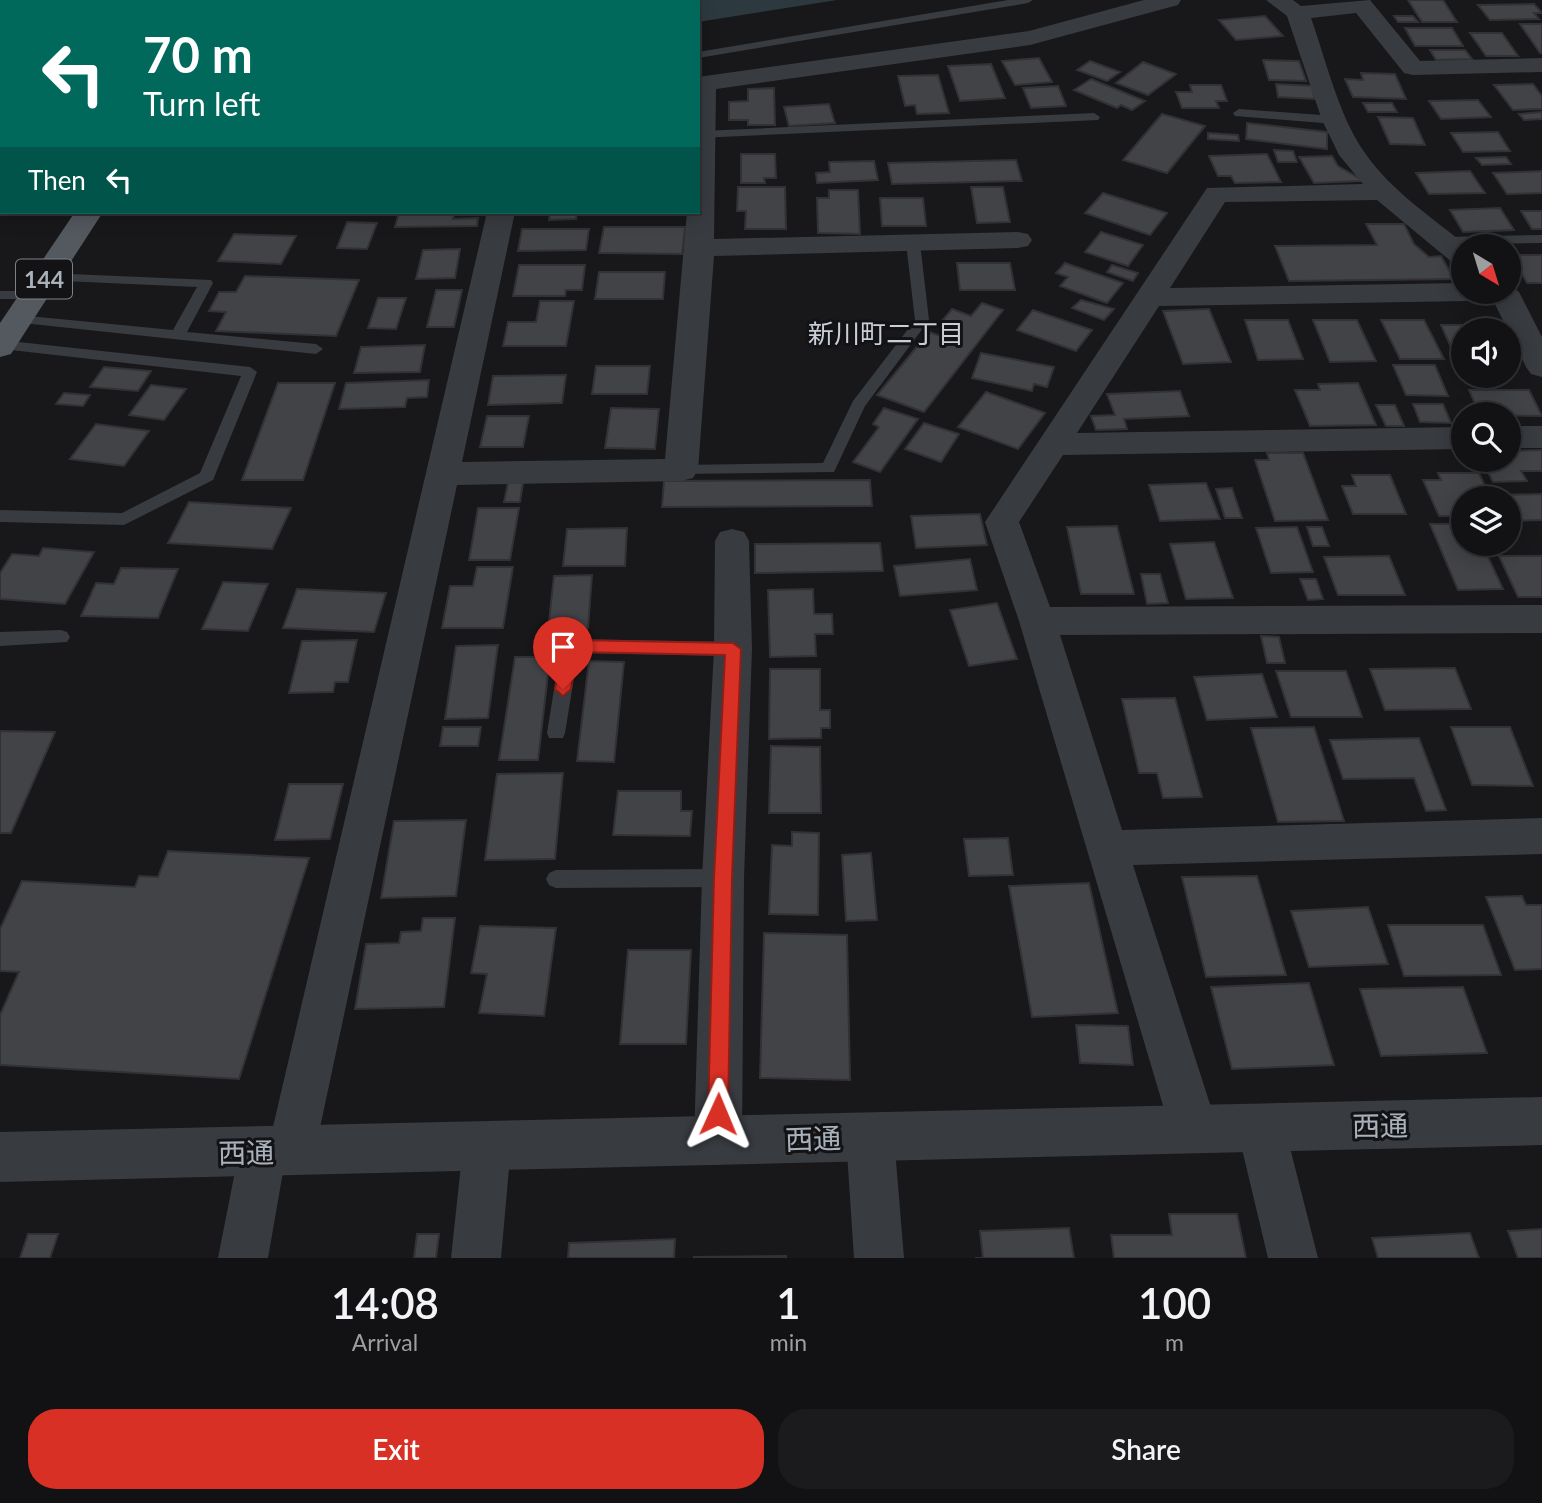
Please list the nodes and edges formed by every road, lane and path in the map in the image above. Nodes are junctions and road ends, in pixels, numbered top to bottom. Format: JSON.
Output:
{"nodes":[{"id":1,"x":1028,"y":0,"type":"edge"},
{"id":2,"x":1170,"y":0,"type":"edge"},
{"id":3,"x":1287,"y":7,"type":"edge"},
{"id":4,"x":1542,"y":65,"type":"edge"},
{"id":5,"x":700,"y":74,"type":"edge"},
{"id":6,"x":1239,"y":113,"type":"dead end"},
{"id":7,"x":1094,"y":117,"type":"dead end"},
{"id":8,"x":1335,"y":120,"type":"junction"},
{"id":9,"x":702,"y":135,"type":"junction"},
{"id":10,"x":1384,"y":192,"type":"junction"},
{"id":11,"x":88,"y":214,"type":"edge"},
{"id":12,"x":501,"y":214,"type":"edge"},
{"id":13,"x":1542,"y":239,"type":"edge"},
{"id":14,"x":1018,"y":240,"type":"dead end"},
{"id":15,"x":1521,"y":241,"type":"edge"},
{"id":16,"x":913,"y":243,"type":"junction"},
{"id":17,"x":1451,"y":247,"type":"edge"},
{"id":18,"x":700,"y":248,"type":"junction"},
{"id":19,"x":1451,"y":292,"type":"edge"},
{"id":20,"x":0,"y":295,"type":"edge"},
{"id":21,"x":1149,"y":297,"type":"junction"},
{"id":22,"x":1510,"y":304,"type":"edge"},
{"id":23,"x":20,"y":316,"type":"edge"},
{"id":24,"x":179,"y":333,"type":"junction"},
{"id":25,"x":316,"y":349,"type":"dead end"},
{"id":26,"x":1542,"y":367,"type":"edge"},
{"id":27,"x":1542,"y":437,"type":"edge"},
{"id":28,"x":1451,"y":438,"type":"edge"},
{"id":29,"x":1521,"y":438,"type":"edge"},
{"id":30,"x":1051,"y":444,"type":"junction"},
{"id":31,"x":681,"y":470,"type":"junction"},
{"id":32,"x":443,"y":474,"type":"junction"},
{"id":33,"x":0,"y":516,"type":"edge"},
{"id":34,"x":732,"y":541,"type":"dead end"},
{"id":35,"x":1542,"y":619,"type":"edge"},
{"id":36,"x":1037,"y":621,"type":"junction"},
{"id":37,"x":61,"y":638,"type":"dead end"},
{"id":38,"x":0,"y":639,"type":"edge"},
{"id":39,"x":733,"y":649,"type":"junction"},
{"id":40,"x":556,"y":733,"type":"dead end"},
{"id":41,"x":1542,"y":836,"type":"edge"},
{"id":42,"x":1108,"y":848,"type":"junction"},
{"id":43,"x":723,"y":878,"type":"junction"},
{"id":44,"x":556,"y":879,"type":"dead end"},
{"id":45,"x":1542,"y":1121,"type":"edge"},
{"id":46,"x":1261,"y":1128,"type":"junction"},
{"id":47,"x":1194,"y":1129,"type":"junction"},
{"id":48,"x":870,"y":1137,"type":"junction"},
{"id":49,"x":718,"y":1141,"type":"junction"},
{"id":50,"x":487,"y":1146,"type":"junction"},
{"id":51,"x":277,"y":1151,"type":"junction"},
{"id":52,"x":0,"y":1157,"type":"edge"},
{"id":53,"x":243,"y":1258,"type":"edge"},
{"id":54,"x":476,"y":1258,"type":"edge"},
{"id":55,"x":879,"y":1258,"type":"edge"},
{"id":56,"x":1293,"y":1258,"type":"edge"}],
"edges":[{"from":1,"to":5,"type":"lane"},
{"from":2,"to":5,"type":"street"},
{"from":3,"to":4,"type":"street"},
{"from":3,"to":8,"type":"street"},
{"from":5,"to":9,"type":"street"},
{"from":6,"to":8,"type":"lane"},
{"from":7,"to":9,"type":"lane"},
{"from":8,"to":10,"type":"street"},
{"from":9,"to":18,"type":"street"},
{"from":10,"to":17,"type":"street"},
{"from":10,"to":21,"type":"street"},
{"from":11,"to":23,"type":"main road","number":"144"},
{"from":12,"to":32,"type":"street"},
{"from":13,"to":15,"type":"lane"},
{"from":14,"to":16,"type":"street"},
{"from":16,"to":18,"type":"street"},
{"from":16,"to":31,"type":"lane"},
{"from":18,"to":31,"type":"street"},
{"from":19,"to":21,"type":"street"},
{"from":20,"to":23,"type":"lane"},
{"from":21,"to":30,"type":"street"},
{"from":22,"to":26,"type":"street"},
{"from":23,"to":24,"type":"lane"},
{"from":23,"to":24,"type":"lane"},
{"from":23,"to":33,"type":"lane"},
{"from":24,"to":25,"type":"lane"},
{"from":27,"to":29,"type":"street"},
{"from":28,"to":30,"type":"street"},
{"from":30,"to":36,"type":"street"},
{"from":31,"to":32,"type":"street"},
{"from":32,"to":51,"type":"street"},
{"from":34,"to":39,"type":"street"},
{"from":35,"to":36,"type":"street"},
{"from":36,"to":42,"type":"street"},
{"from":37,"to":38,"type":"lane"},
{"from":39,"to":40,"type":"lane"},
{"from":39,"to":43,"type":"street"},
{"from":41,"to":42,"type":"street"},
{"from":42,"to":47,"type":"street"},
{"from":43,"to":44,"type":"lane"},
{"from":43,"to":49,"type":"street"},
{"from":45,"to":46,"type":"street","name":"西通"},
{"from":46,"to":47,"type":"street","name":"西通"},
{"from":46,"to":56,"type":"street"},
{"from":47,"to":48,"type":"street","name":"西通"},
{"from":48,"to":49,"type":"street","name":"西通"},
{"from":48,"to":55,"type":"street"},
{"from":49,"to":50,"type":"street","name":"西通"},
{"from":50,"to":51,"type":"street","name":"西通"},
{"from":50,"to":54,"type":"street"},
{"from":51,"to":52,"type":"street","name":"西通"},
{"from":51,"to":53,"type":"street"}]}
